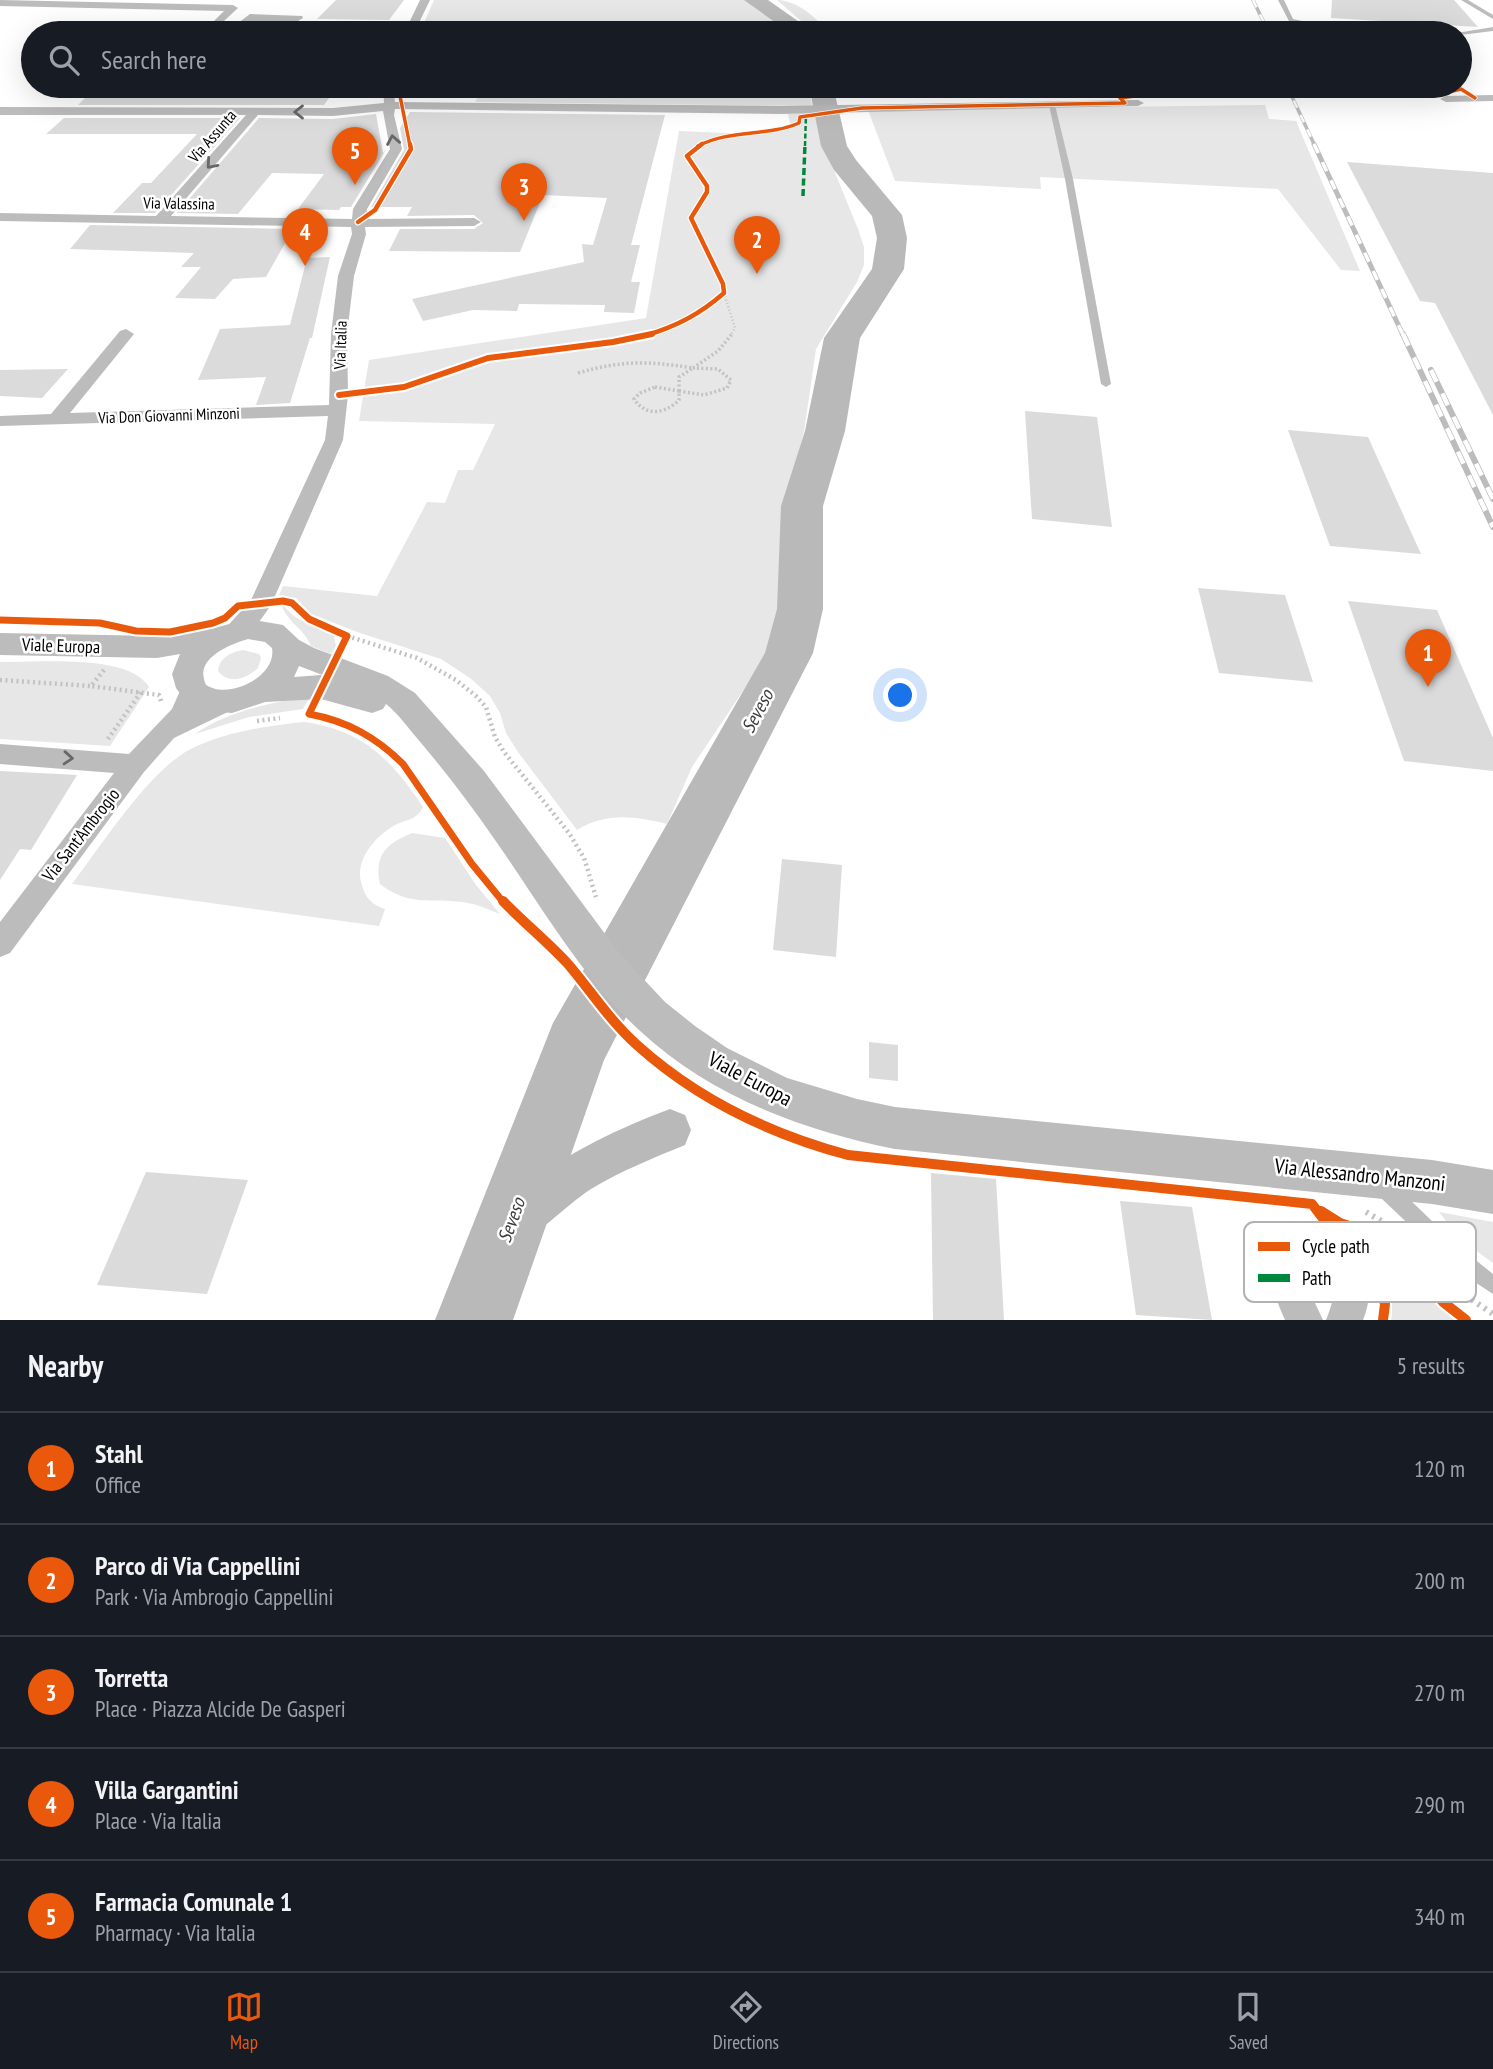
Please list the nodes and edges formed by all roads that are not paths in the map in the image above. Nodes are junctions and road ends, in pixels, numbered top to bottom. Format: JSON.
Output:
{"nodes":[{"id":1,"x":425,"y":0,"type":"edge"},
{"id":2,"x":1281,"y":0,"type":"edge"},
{"id":3,"x":1464,"y":0,"type":"edge"},
{"id":4,"x":19,"y":1,"type":"edge"},
{"id":5,"x":0,"y":3,"type":"edge"},
{"id":6,"x":1493,"y":17,"type":"edge"},
{"id":7,"x":298,"y":18,"type":"dead end"},
{"id":8,"x":1291,"y":20,"type":"joint"},
{"id":9,"x":218,"y":21,"type":"edge"},
{"id":10,"x":245,"y":21,"type":"edge"},
{"id":11,"x":415,"y":21,"type":"edge"},
{"id":12,"x":1295,"y":21,"type":"edge"},
{"id":13,"x":1493,"y":29,"type":"edge"},
{"id":14,"x":1472,"y":32,"type":"edge"},
{"id":15,"x":1472,"y":97,"type":"edge"},
{"id":16,"x":1493,"y":97,"type":"edge"},
{"id":17,"x":389,"y":98,"type":"edge"},
{"id":18,"x":1139,"y":103,"type":"dead end"},
{"id":19,"x":1052,"y":105,"type":"junction"},
{"id":20,"x":390,"y":106,"type":"junction"},
{"id":21,"x":0,"y":111,"type":"edge"},
{"id":22,"x":256,"y":112,"type":"junction"},
{"id":23,"x":0,"y":217,"type":"edge"},
{"id":24,"x":160,"y":220,"type":"junction"},
{"id":25,"x":358,"y":222,"type":"junction"},
{"id":26,"x":474,"y":222,"type":"dead end"},
{"id":27,"x":126,"y":334,"type":"dead end"},
{"id":28,"x":1106,"y":384,"type":"dead end"},
{"id":29,"x":338,"y":410,"type":"junction"},
{"id":30,"x":56,"y":419,"type":"junction"},
{"id":31,"x":0,"y":421,"type":"edge"},
{"id":32,"x":261,"y":603,"type":"junction"},
{"id":33,"x":226,"y":635,"type":"junction"},
{"id":34,"x":283,"y":641,"type":"junction"},
{"id":35,"x":0,"y":643,"type":"edge"},
{"id":36,"x":123,"y":648,"type":"junction"},
{"id":37,"x":189,"y":685,"type":"junction"},
{"id":38,"x":262,"y":691,"type":"junction"},
{"id":39,"x":228,"y":702,"type":"junction"},
{"id":40,"x":424,"y":724,"type":"junction"},
{"id":41,"x":168,"y":732,"type":"junction"},
{"id":42,"x":0,"y":754,"type":"edge"},
{"id":43,"x":135,"y":765,"type":"junction"},
{"id":44,"x":0,"y":944,"type":"edge"},
{"id":45,"x":1226,"y":1161,"type":"joint"},
{"id":46,"x":1360,"y":1191,"type":"junction"},
{"id":47,"x":1493,"y":1192,"type":"edge"},
{"id":48,"x":1420,"y":1222,"type":"edge"},
{"id":49,"x":1476,"y":1273,"type":"edge"},
{"id":50,"x":1493,"y":1285,"type":"edge"},
{"id":51,"x":1295,"y":1302,"type":"edge"},
{"id":52,"x":1354,"y":1302,"type":"edge"},
{"id":53,"x":1305,"y":1320,"type":"edge"},
{"id":54,"x":1345,"y":1320,"type":"edge"}],
"edges":[{"from":1,"to":11,"type":"street"},
{"from":2,"to":8,"type":"lane"},
{"from":3,"to":6,"type":"lane"},
{"from":4,"to":5,"type":"street"},
{"from":4,"to":9,"type":"street"},
{"from":7,"to":10,"type":"street"},
{"from":8,"to":12,"type":"lane"},
{"from":13,"to":14,"type":"lane"},
{"from":15,"to":16,"type":"street"},
{"from":17,"to":20,"type":"street","name":"Via Italia"},
{"from":18,"to":19,"type":"street","name":"Via Assunta"},
{"from":19,"to":20,"type":"street","name":"Via Assunta"},
{"from":19,"to":28,"type":"lane"},
{"from":20,"to":22,"type":"street","name":"Via Assunta","one_way":true},
{"from":25,"to":20,"type":"street","name":"Via Italia","one_way":true},
{"from":21,"to":22,"type":"street"},
{"from":22,"to":24,"type":"street","name":"Via Assunta","one_way":true},
{"from":23,"to":24,"type":"street","name":"Via Valassina"},
{"from":24,"to":25,"type":"street","name":"Via Valassina"},
{"from":25,"to":26,"type":"street","name":"Via Valassina"},
{"from":25,"to":29,"type":"street","name":"Via Italia"},
{"from":27,"to":30,"type":"street"},
{"from":29,"to":30,"type":"street","name":"Via Don Giovanni Minzoni"},
{"from":29,"to":32,"type":"street","name":"Via Italia"},
{"from":30,"to":31,"type":"street","name":"Via Don Giovanni Minzoni"},
{"from":32,"to":33,"type":"street","name":"Via Italia"},
{"from":32,"to":34,"type":"street"},
{"from":33,"to":34,"type":"street"},
{"from":33,"to":36,"type":"street","name":"Viale Europa"},
{"from":33,"to":37,"type":"street"},
{"from":34,"to":38,"type":"street"},
{"from":34,"to":40,"type":"street","name":"Viale Europa"},
{"from":35,"to":36,"type":"street","name":"Viale Europa"},
{"from":36,"to":37,"type":"street","name":"Viale Europa"},
{"from":37,"to":39,"type":"street"},
{"from":37,"to":41,"type":"street"},
{"from":38,"to":39,"type":"street"},
{"from":38,"to":40,"type":"street","name":"Viale Europa"},
{"from":39,"to":41,"type":"street"},
{"from":40,"to":45,"type":"street","name":"Viale Europa"},
{"from":41,"to":43,"type":"street","name":"Via Sant'Ambrogio"},
{"from":42,"to":43,"type":"street","one_way":true},
{"from":43,"to":44,"type":"street","name":"Via Sant'Ambrogio"},
{"from":45,"to":46,"type":"street","name":"Via Alessandro Manzoni"},
{"from":46,"to":47,"type":"street","name":"Via Alessandro Manzoni"},
{"from":46,"to":48,"type":"lane"},
{"from":49,"to":50,"type":"lane"},
{"from":51,"to":53,"type":"street"},
{"from":52,"to":54,"type":"street"}]}
